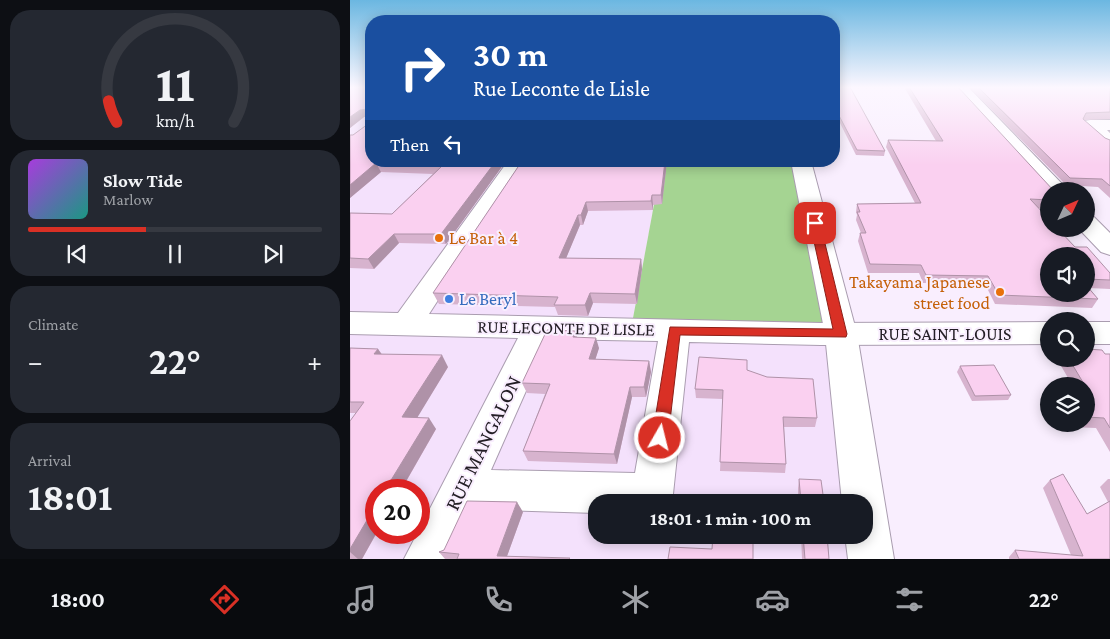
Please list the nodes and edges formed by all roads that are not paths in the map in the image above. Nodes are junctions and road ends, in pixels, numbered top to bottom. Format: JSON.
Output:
{"nodes":[{"id":1,"x":985,"y":113,"type":"edge"},
{"id":2,"x":1110,"y":125,"type":"edge"},
{"id":3,"x":1110,"y":142,"type":"edge"},
{"id":4,"x":514,"y":167,"type":"edge"},
{"id":5,"x":802,"y":167,"type":"edge"},
{"id":6,"x":1050,"y":182,"type":"edge"},
{"id":7,"x":1095,"y":231,"type":"edge"},
{"id":8,"x":1110,"y":247,"type":"edge"},
{"id":9,"x":350,"y":323,"type":"edge"},
{"id":10,"x":407,"y":324,"type":"junction"},
{"id":11,"x":539,"y":327,"type":"junction"},
{"id":12,"x":675,"y":330,"type":"junction"},
{"id":13,"x":1040,"y":333,"type":"edge"},
{"id":14,"x":1095,"y":333,"type":"edge"},
{"id":15,"x":1110,"y":333,"type":"edge"},
{"id":16,"x":841,"y":334,"type":"junction"},
{"id":17,"x":461,"y":489,"type":"junction"},
{"id":18,"x":862,"y":494,"type":"edge"},
{"id":19,"x":868,"y":544,"type":"edge"},
{"id":20,"x":427,"y":559,"type":"edge"},
{"id":21,"x":870,"y":559,"type":"edge"}],
"edges":[{"from":1,"to":6,"type":"street"},
{"from":2,"to":3,"type":"street"},
{"from":4,"to":10,"type":"street"},
{"from":5,"to":16,"type":"street"},
{"from":7,"to":8,"type":"street"},
{"from":9,"to":10,"type":"street","name":"RUE LECONTE DE LISLE"},
{"from":10,"to":11,"type":"street","name":"RUE LECONTE DE LISLE"},
{"from":11,"to":12,"type":"street","name":"RUE LECONTE DE LISLE"},
{"from":11,"to":17,"type":"street","name":"RUE MANGALON"},
{"from":12,"to":16,"type":"street","name":"RUE LECONTE DE LISLE"},
{"from":12,"to":17,"type":"street"},
{"from":13,"to":16,"type":"street","name":"RUE SAINT-LOUIS"},
{"from":14,"to":15,"type":"street"},
{"from":16,"to":18,"type":"street"},
{"from":17,"to":20,"type":"street","name":"RUE MANGALON"},
{"from":19,"to":21,"type":"street"}]}
